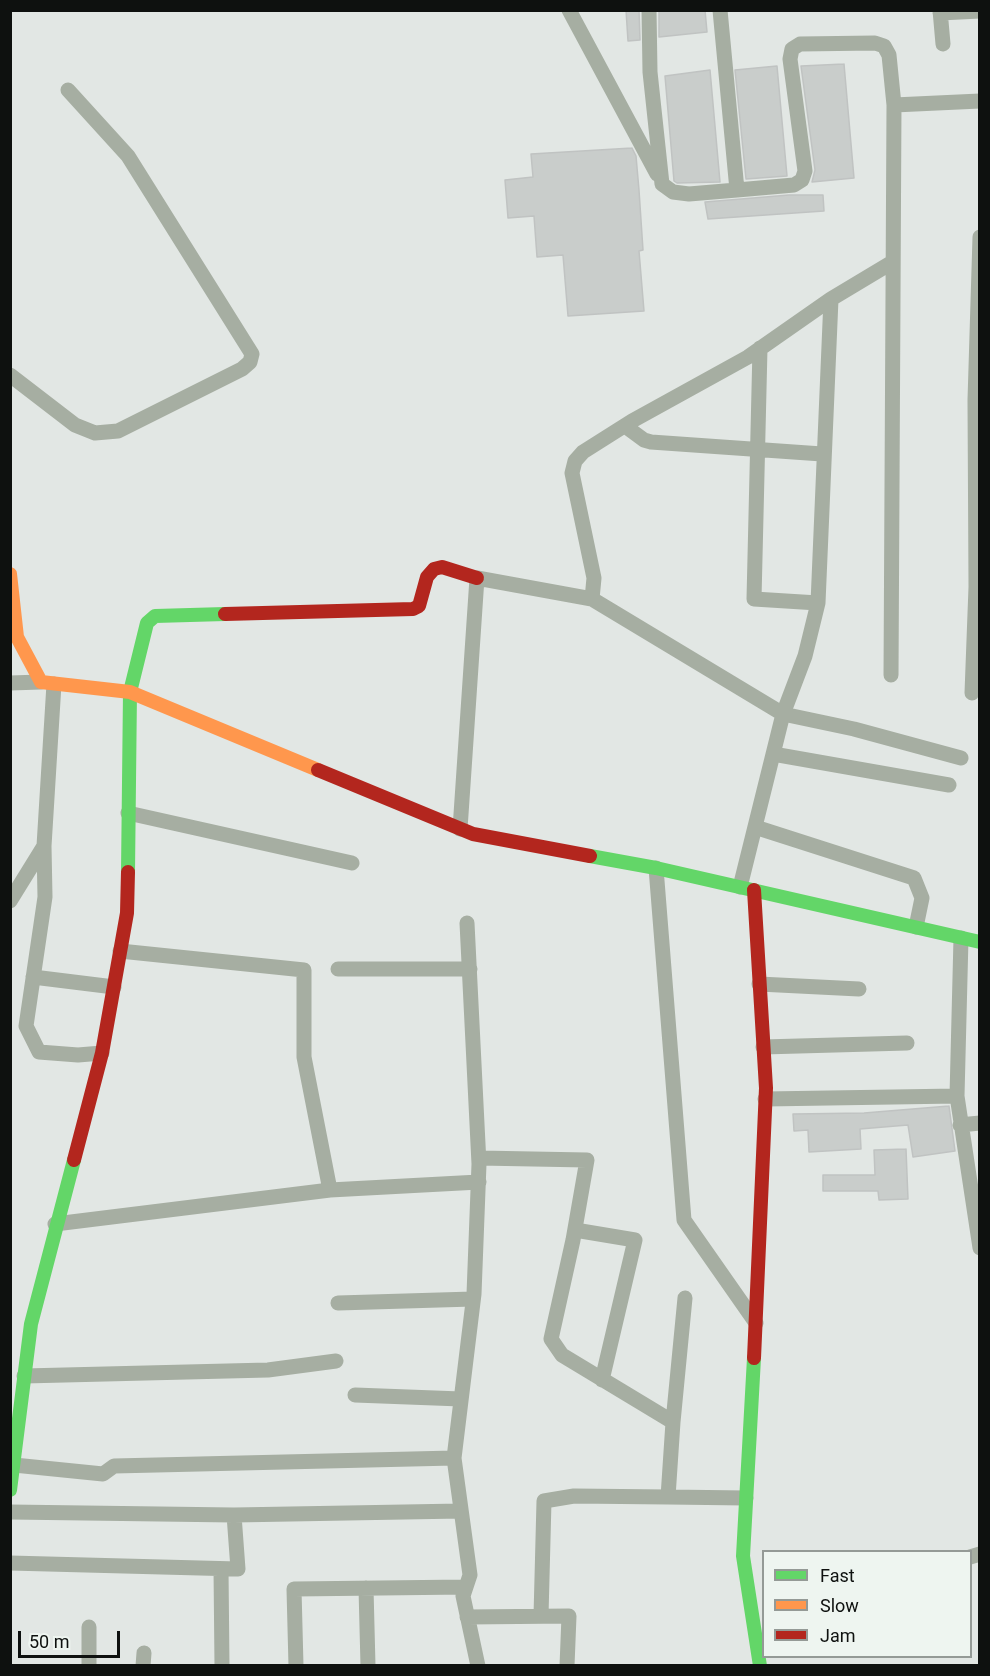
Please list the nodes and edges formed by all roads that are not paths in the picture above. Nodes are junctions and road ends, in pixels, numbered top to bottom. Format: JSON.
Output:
{"nodes":[{"id":1,"x":569,"y":10,"type":"edge"},
{"id":2,"x":649,"y":10,"type":"edge"},
{"id":3,"x":720,"y":10,"type":"edge"},
{"id":4,"x":980,"y":11,"type":"edge"},
{"id":5,"x":940,"y":12,"type":"edge"},
{"id":6,"x":943,"y":44,"type":"dead end"},
{"id":7,"x":68,"y":90,"type":"dead end"},
{"id":8,"x":980,"y":101,"type":"edge"},
{"id":9,"x":894,"y":105,"type":"junction"},
{"id":10,"x":662,"y":184,"type":"junction"},
{"id":11,"x":737,"y":190,"type":"junction"},
{"id":12,"x":980,"y":237,"type":"edge"},
{"id":13,"x":891,"y":263,"type":"junction"},
{"id":14,"x":831,"y":299,"type":"junction"},
{"id":15,"x":760,"y":348,"type":"junction"},
{"id":16,"x":10,"y":375,"type":"edge"},
{"id":17,"x":977,"y":400,"type":"edge"},
{"id":18,"x":625,"y":426,"type":"junction"},
{"id":19,"x":758,"y":449,"type":"junction"},
{"id":20,"x":822,"y":454,"type":"junction"},
{"id":21,"x":10,"y":574,"type":"edge"},
{"id":22,"x":477,"y":578,"type":"junction"},
{"id":23,"x":592,"y":599,"type":"junction"},
{"id":24,"x":818,"y":603,"type":"junction"},
{"id":25,"x":891,"y":675,"type":"dead end"},
{"id":26,"x":10,"y":683,"type":"edge"},
{"id":27,"x":48,"y":683,"type":"junction"},
{"id":28,"x":130,"y":692,"type":"junction"},
{"id":29,"x":972,"y":693,"type":"dead end"},
{"id":30,"x":783,"y":714,"type":"junction"},
{"id":31,"x":773,"y":754,"type":"junction"},
{"id":32,"x":961,"y":758,"type":"dead end"},
{"id":33,"x":949,"y":785,"type":"dead end"},
{"id":34,"x":128,"y":813,"type":"junction"},
{"id":35,"x":755,"y":827,"type":"junction"},
{"id":36,"x":460,"y":828,"type":"junction"},
{"id":37,"x":44,"y":846,"type":"junction"},
{"id":38,"x":352,"y":863,"type":"dead end"},
{"id":39,"x":656,"y":868,"type":"junction"},
{"id":40,"x":747,"y":889,"type":"junction"},
{"id":41,"x":10,"y":901,"type":"edge"},
{"id":42,"x":467,"y":923,"type":"dead end"},
{"id":43,"x":916,"y":927,"type":"junction"},
{"id":44,"x":961,"y":938,"type":"junction"},
{"id":45,"x":980,"y":942,"type":"edge"},
{"id":46,"x":120,"y":951,"type":"junction"},
{"id":47,"x":338,"y":969,"type":"dead end"},
{"id":48,"x":470,"y":969,"type":"junction"},
{"id":49,"x":33,"y":977,"type":"junction"},
{"id":50,"x":759,"y":984,"type":"junction"},
{"id":51,"x":114,"y":987,"type":"junction"},
{"id":52,"x":859,"y":989,"type":"dead end"},
{"id":53,"x":907,"y":1043,"type":"dead end"},
{"id":54,"x":763,"y":1047,"type":"junction"},
{"id":55,"x":102,"y":1053,"type":"junction"},
{"id":56,"x":957,"y":1096,"type":"junction"},
{"id":57,"x":765,"y":1099,"type":"junction"},
{"id":58,"x":980,"y":1123,"type":"edge"},
{"id":59,"x":960,"y":1125,"type":"junction"},
{"id":60,"x":479,"y":1158,"type":"junction"},
{"id":61,"x":479,"y":1182,"type":"junction"},
{"id":62,"x":330,"y":1190,"type":"junction"},
{"id":63,"x":55,"y":1224,"type":"junction"},
{"id":64,"x":575,"y":1230,"type":"junction"},
{"id":65,"x":980,"y":1248,"type":"edge"},
{"id":66,"x":685,"y":1298,"type":"dead end"},
{"id":67,"x":473,"y":1299,"type":"junction"},
{"id":68,"x":338,"y":1303,"type":"dead end"},
{"id":69,"x":756,"y":1323,"type":"junction"},
{"id":70,"x":336,"y":1361,"type":"dead end"},
{"id":71,"x":24,"y":1376,"type":"junction"},
{"id":72,"x":602,"y":1380,"type":"junction"},
{"id":73,"x":355,"y":1395,"type":"dead end"},
{"id":74,"x":461,"y":1399,"type":"junction"},
{"id":75,"x":673,"y":1422,"type":"junction"},
{"id":76,"x":454,"y":1458,"type":"junction"},
{"id":77,"x":14,"y":1465,"type":"junction"},
{"id":78,"x":10,"y":1490,"type":"edge"},
{"id":79,"x":668,"y":1497,"type":"junction"},
{"id":80,"x":746,"y":1498,"type":"junction"},
{"id":81,"x":461,"y":1511,"type":"junction"},
{"id":82,"x":10,"y":1512,"type":"edge"},
{"id":83,"x":234,"y":1515,"type":"junction"},
{"id":84,"x":10,"y":1563,"type":"edge"},
{"id":85,"x":221,"y":1569,"type":"junction"},
{"id":86,"x":762,"y":1581,"type":"edge"},
{"id":87,"x":747,"y":1582,"type":"junction"},
{"id":88,"x":466,"y":1587,"type":"junction"},
{"id":89,"x":366,"y":1588,"type":"junction"},
{"id":90,"x":541,"y":1616,"type":"junction"},
{"id":91,"x":467,"y":1617,"type":"junction"},
{"id":92,"x":89,"y":1627,"type":"dead end"},
{"id":93,"x":89,"y":1665,"type":"edge"},
{"id":94,"x":222,"y":1665,"type":"edge"},
{"id":95,"x":296,"y":1665,"type":"edge"},
{"id":96,"x":368,"y":1665,"type":"edge"},
{"id":97,"x":478,"y":1665,"type":"edge"},
{"id":98,"x":567,"y":1665,"type":"edge"},
{"id":99,"x":759,"y":1665,"type":"edge"}],
"edges":[{"from":1,"to":10,"type":"street"},
{"from":2,"to":10,"type":"street"},
{"from":3,"to":11,"type":"street"},
{"from":4,"to":5,"type":"street"},
{"from":5,"to":6,"type":"street"},
{"from":7,"to":16,"type":"street"},
{"from":8,"to":9,"type":"street"},
{"from":9,"to":11,"type":"street"},
{"from":9,"to":13,"type":"street"},
{"from":10,"to":11,"type":"street"},
{"from":12,"to":17,"type":"street"},
{"from":13,"to":14,"type":"street"},
{"from":13,"to":25,"type":"street"},
{"from":14,"to":15,"type":"street"},
{"from":14,"to":20,"type":"street"},
{"from":15,"to":18,"type":"street"},
{"from":15,"to":19,"type":"street"},
{"from":17,"to":29,"type":"street"},
{"from":18,"to":19,"type":"street"},
{"from":18,"to":23,"type":"street"},
{"from":19,"to":20,"type":"street"},
{"from":19,"to":24,"type":"street"},
{"from":20,"to":24,"type":"street"},
{"from":21,"to":27,"type":"street"},
{"from":22,"to":23,"type":"street"},
{"from":22,"to":28,"type":"street"},
{"from":22,"to":36,"type":"street"},
{"from":23,"to":30,"type":"street"},
{"from":24,"to":30,"type":"street"},
{"from":26,"to":27,"type":"street"},
{"from":27,"to":28,"type":"street"},
{"from":27,"to":37,"type":"street"},
{"from":28,"to":34,"type":"street"},
{"from":28,"to":36,"type":"street"},
{"from":30,"to":31,"type":"street"},
{"from":30,"to":32,"type":"street"},
{"from":31,"to":33,"type":"street"},
{"from":31,"to":35,"type":"street"},
{"from":34,"to":38,"type":"street"},
{"from":34,"to":46,"type":"street"},
{"from":35,"to":40,"type":"street"},
{"from":35,"to":43,"type":"street"},
{"from":36,"to":39,"type":"street"},
{"from":37,"to":41,"type":"street"},
{"from":37,"to":49,"type":"street"},
{"from":39,"to":40,"type":"street"},
{"from":39,"to":69,"type":"street"},
{"from":40,"to":43,"type":"street"},
{"from":40,"to":50,"type":"street"},
{"from":42,"to":48,"type":"street"},
{"from":43,"to":44,"type":"street"},
{"from":44,"to":45,"type":"street"},
{"from":44,"to":56,"type":"street"},
{"from":46,"to":51,"type":"street"},
{"from":46,"to":62,"type":"street"},
{"from":47,"to":48,"type":"street"},
{"from":48,"to":60,"type":"street"},
{"from":49,"to":51,"type":"street"},
{"from":49,"to":55,"type":"street"},
{"from":50,"to":52,"type":"street"},
{"from":50,"to":54,"type":"street"},
{"from":51,"to":55,"type":"street"},
{"from":53,"to":54,"type":"street"},
{"from":54,"to":57,"type":"street"},
{"from":55,"to":63,"type":"street"},
{"from":56,"to":57,"type":"street"},
{"from":56,"to":59,"type":"street"},
{"from":57,"to":69,"type":"street"},
{"from":58,"to":59,"type":"street"},
{"from":59,"to":65,"type":"street"},
{"from":60,"to":61,"type":"street"},
{"from":60,"to":64,"type":"street"},
{"from":61,"to":62,"type":"street"},
{"from":61,"to":67,"type":"street"},
{"from":62,"to":63,"type":"street"},
{"from":63,"to":71,"type":"street"},
{"from":64,"to":72,"type":"street"},
{"from":64,"to":72,"type":"street"},
{"from":66,"to":75,"type":"street"},
{"from":67,"to":68,"type":"street"},
{"from":67,"to":74,"type":"street"},
{"from":69,"to":80,"type":"street"},
{"from":70,"to":71,"type":"street"},
{"from":71,"to":77,"type":"street"},
{"from":72,"to":75,"type":"street"},
{"from":73,"to":74,"type":"street"},
{"from":74,"to":76,"type":"street"},
{"from":75,"to":79,"type":"street"},
{"from":76,"to":77,"type":"street"},
{"from":76,"to":81,"type":"street"},
{"from":77,"to":78,"type":"street"},
{"from":79,"to":80,"type":"street"},
{"from":79,"to":90,"type":"street"},
{"from":80,"to":87,"type":"street"},
{"from":81,"to":83,"type":"street"},
{"from":81,"to":88,"type":"street"},
{"from":82,"to":83,"type":"street"},
{"from":83,"to":85,"type":"street"},
{"from":84,"to":85,"type":"street"},
{"from":85,"to":94,"type":"street"},
{"from":86,"to":87,"type":"street"},
{"from":87,"to":99,"type":"street"},
{"from":88,"to":89,"type":"street"},
{"from":88,"to":91,"type":"street"},
{"from":89,"to":95,"type":"street"},
{"from":89,"to":96,"type":"street"},
{"from":90,"to":91,"type":"street"},
{"from":90,"to":98,"type":"street"},
{"from":91,"to":97,"type":"street"},
{"from":92,"to":93,"type":"street"}]}
